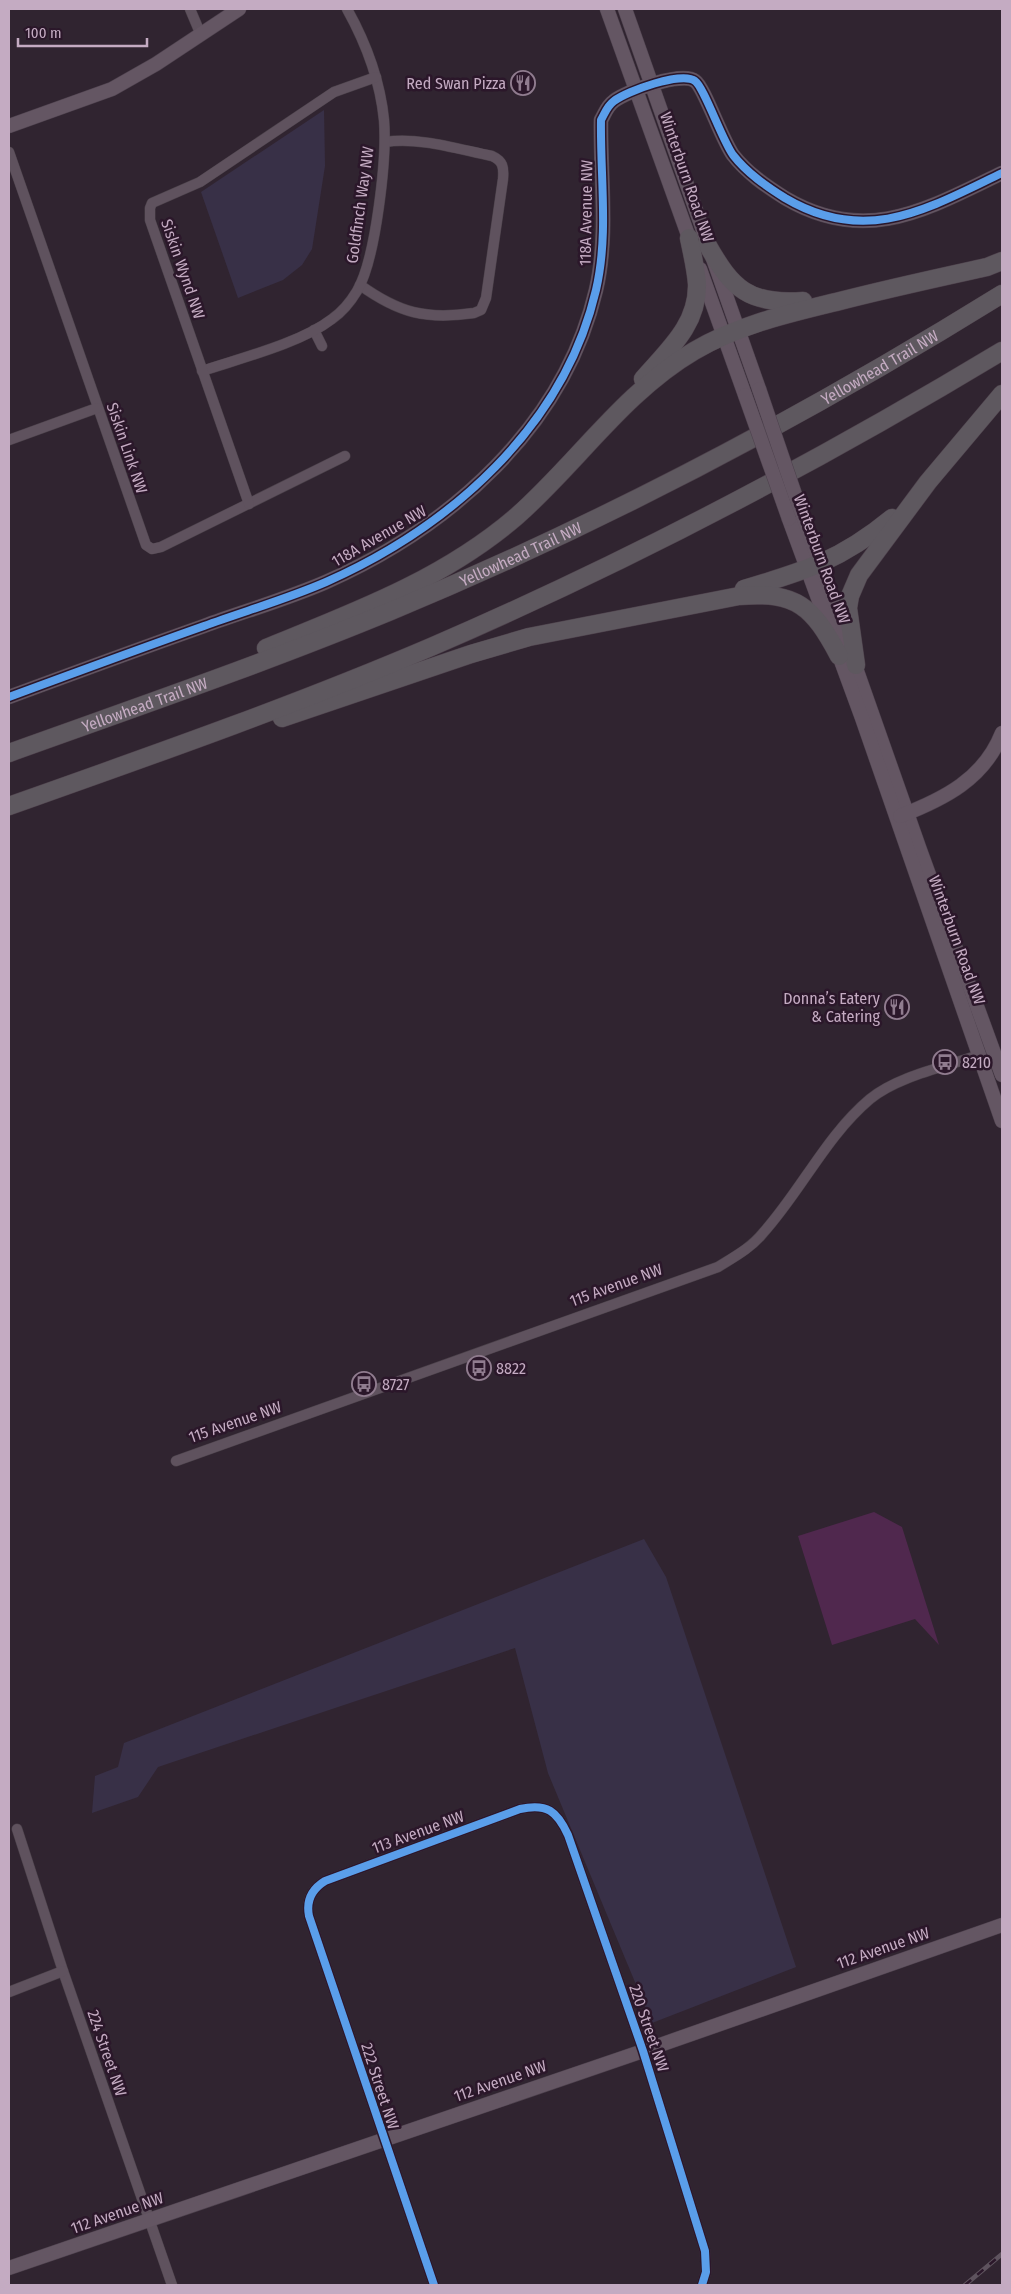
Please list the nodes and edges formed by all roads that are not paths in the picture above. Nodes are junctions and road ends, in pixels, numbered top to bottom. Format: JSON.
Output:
{"nodes":[{"id":1,"x":190,"y":9,"type":"edge"},
{"id":2,"x":239,"y":9,"type":"edge"},
{"id":3,"x":347,"y":9,"type":"edge"},
{"id":4,"x":607,"y":9,"type":"edge"},
{"id":5,"x":625,"y":9,"type":"edge"},
{"id":6,"x":201,"y":35,"type":"junction"},
{"id":7,"x":376,"y":77,"type":"junction"},
{"id":8,"x":652,"y":85,"type":"junction"},
{"id":9,"x":637,"y":90,"type":"junction"},
{"id":10,"x":9,"y":126,"type":"edge"},
{"id":11,"x":385,"y":142,"type":"junction"},
{"id":12,"x":9,"y":152,"type":"edge"},
{"id":13,"x":1002,"y":173,"type":"edge"},
{"id":14,"x":689,"y":238,"type":"junction"},
{"id":15,"x":707,"y":244,"type":"junction"},
{"id":16,"x":1002,"y":261,"type":"edge"},
{"id":17,"x":360,"y":284,"type":"junction"},
{"id":18,"x":1002,"y":294,"type":"edge"},
{"id":19,"x":853,"y":298,"type":"junction"},
{"id":20,"x":314,"y":330,"type":"junction"},
{"id":21,"x":730,"y":334,"type":"junction"},
{"id":22,"x":322,"y":346,"type":"dead end"},
{"id":23,"x":1002,"y":351,"type":"edge"},
{"id":24,"x":202,"y":371,"type":"junction"},
{"id":25,"x":1002,"y":394,"type":"edge"},
{"id":26,"x":97,"y":408,"type":"junction"},
{"id":27,"x":603,"y":428,"type":"junction"},
{"id":28,"x":9,"y":440,"type":"edge"},
{"id":29,"x":345,"y":456,"type":"dead end"},
{"id":30,"x":928,"y":482,"type":"junction"},
{"id":31,"x":248,"y":504,"type":"junction"},
{"id":32,"x":813,"y":567,"type":"junction"},
{"id":33,"x":694,"y":604,"type":"junction"},
{"id":34,"x":839,"y":656,"type":"junction"},
{"id":35,"x":856,"y":665,"type":"junction"},
{"id":36,"x":9,"y":696,"type":"edge"},
{"id":37,"x":1002,"y":733,"type":"edge"},
{"id":38,"x":44,"y":740,"type":"junction"},
{"id":39,"x":9,"y":753,"type":"edge"},
{"id":40,"x":133,"y":762,"type":"junction"},
{"id":41,"x":9,"y":806,"type":"edge"},
{"id":42,"x":901,"y":816,"type":"junction"},
{"id":43,"x":998,"y":1048,"type":"edge"},
{"id":44,"x":979,"y":1055,"type":"junction"},
{"id":45,"x":1002,"y":1075,"type":"edge"},
{"id":46,"x":1002,"y":1121,"type":"edge"},
{"id":47,"x":176,"y":1461,"type":"dead end"},
{"id":48,"x":540,"y":1806,"type":"joint"},
{"id":49,"x":17,"y":1829,"type":"dead end"},
{"id":50,"x":311,"y":1895,"type":"joint"},
{"id":51,"x":1002,"y":1924,"type":"edge"},
{"id":52,"x":64,"y":1971,"type":"junction"},
{"id":53,"x":9,"y":1992,"type":"edge"},
{"id":54,"x":643,"y":2051,"type":"junction"},
{"id":55,"x":383,"y":2139,"type":"junction"},
{"id":56,"x":149,"y":2220,"type":"junction"},
{"id":57,"x":9,"y":2268,"type":"edge"},
{"id":58,"x":172,"y":2285,"type":"edge"},
{"id":59,"x":434,"y":2285,"type":"edge"},
{"id":60,"x":702,"y":2285,"type":"edge"}],
"edges":[{"from":1,"to":6,"type":"street"},
{"from":2,"to":6,"type":"street"},
{"from":3,"to":7,"type":"street","name":"Goldfinch Way NW"},
{"from":4,"to":9,"type":"street","name":"Winterburn Road NW"},
{"from":5,"to":8,"type":"street","name":"Winterburn Road NW"},
{"from":6,"to":10,"type":"street"},
{"from":7,"to":11,"type":"street","name":"Goldfinch Way NW"},
{"from":7,"to":24,"type":"street","name":"Siskin Wynd NW"},
{"from":8,"to":9,"type":"street","name":"118A Avenue NW"},
{"from":8,"to":13,"type":"street","name":"118A Avenue NW"},
{"from":8,"to":15,"type":"street","name":"Winterburn Road NW"},
{"from":9,"to":14,"type":"street","name":"Winterburn Road NW"},
{"from":9,"to":36,"type":"street","name":"118A Avenue NW"},
{"from":11,"to":17,"type":"street","name":"Goldfinch Way NW"},
{"from":11,"to":17,"type":"street"},
{"from":12,"to":26,"type":"street","name":"Siskin Link NW"},
{"from":14,"to":21,"type":"street","name":"Winterburn Road NW"},
{"from":14,"to":27,"type":"highway"},
{"from":15,"to":19,"type":"highway"},
{"from":15,"to":21,"type":"street","name":"Winterburn Road NW"},
{"from":16,"to":19,"type":"highway"},
{"from":17,"to":20,"type":"street","name":"Goldfinch Way NW"},
{"from":18,"to":38,"type":"highway","name":"Yellowhead Trail NW"},
{"from":19,"to":21,"type":"highway"},
{"from":20,"to":22,"type":"street"},
{"from":20,"to":24,"type":"street","name":"Goldfinch Way NW"},
{"from":21,"to":27,"type":"highway"},
{"from":21,"to":32,"type":"street","name":"Winterburn Road NW","bridge":true},
{"from":23,"to":40,"type":"highway"},
{"from":24,"to":31,"type":"street","name":"Siskin Wynd NW"},
{"from":25,"to":30,"type":"highway"},
{"from":26,"to":28,"type":"street"},
{"from":26,"to":31,"type":"street","name":"Siskin Link NW"},
{"from":27,"to":38,"type":"highway"},
{"from":29,"to":31,"type":"street","name":"Siskin Link NW"},
{"from":30,"to":32,"type":"highway"},
{"from":30,"to":35,"type":"highway"},
{"from":32,"to":33,"type":"highway"},
{"from":32,"to":34,"type":"street","name":"Winterburn Road NW"},
{"from":32,"to":35,"type":"street","name":"Winterburn Road NW"},
{"from":33,"to":34,"type":"highway"},
{"from":33,"to":40,"type":"highway"},
{"from":34,"to":42,"type":"street","name":"Winterburn Road NW"},
{"from":35,"to":42,"type":"street","name":"Winterburn Road NW"},
{"from":37,"to":42,"type":"street"},
{"from":38,"to":39,"type":"highway","name":"Yellowhead Trail NW"},
{"from":40,"to":41,"type":"highway"},
{"from":42,"to":43,"type":"street","name":"Winterburn Road NW"},
{"from":42,"to":44,"type":"street","name":"Winterburn Road NW"},
{"from":43,"to":44,"type":"street","name":"115 Avenue NW"},
{"from":43,"to":45,"type":"street","name":"Winterburn Road NW"},
{"from":44,"to":46,"type":"street","name":"Winterburn Road NW"},
{"from":44,"to":47,"type":"street","name":"115 Avenue NW"},
{"from":48,"to":50,"type":"street","name":"113 Avenue NW"},
{"from":48,"to":54,"type":"street","name":"220 Street NW"},
{"from":49,"to":52,"type":"street","name":"224 Street NW"},
{"from":50,"to":55,"type":"street","name":"222 Street NW"},
{"from":51,"to":54,"type":"street","name":"112 Avenue NW"},
{"from":52,"to":53,"type":"street"},
{"from":52,"to":56,"type":"street","name":"224 Street NW"},
{"from":54,"to":55,"type":"street","name":"112 Avenue NW"},
{"from":54,"to":60,"type":"street","name":"220 Street NW"},
{"from":55,"to":56,"type":"street","name":"112 Avenue NW"},
{"from":55,"to":59,"type":"street","name":"222 Street NW"},
{"from":56,"to":57,"type":"street","name":"112 Avenue NW"},
{"from":56,"to":58,"type":"street","name":"224 Street NW"}]}
